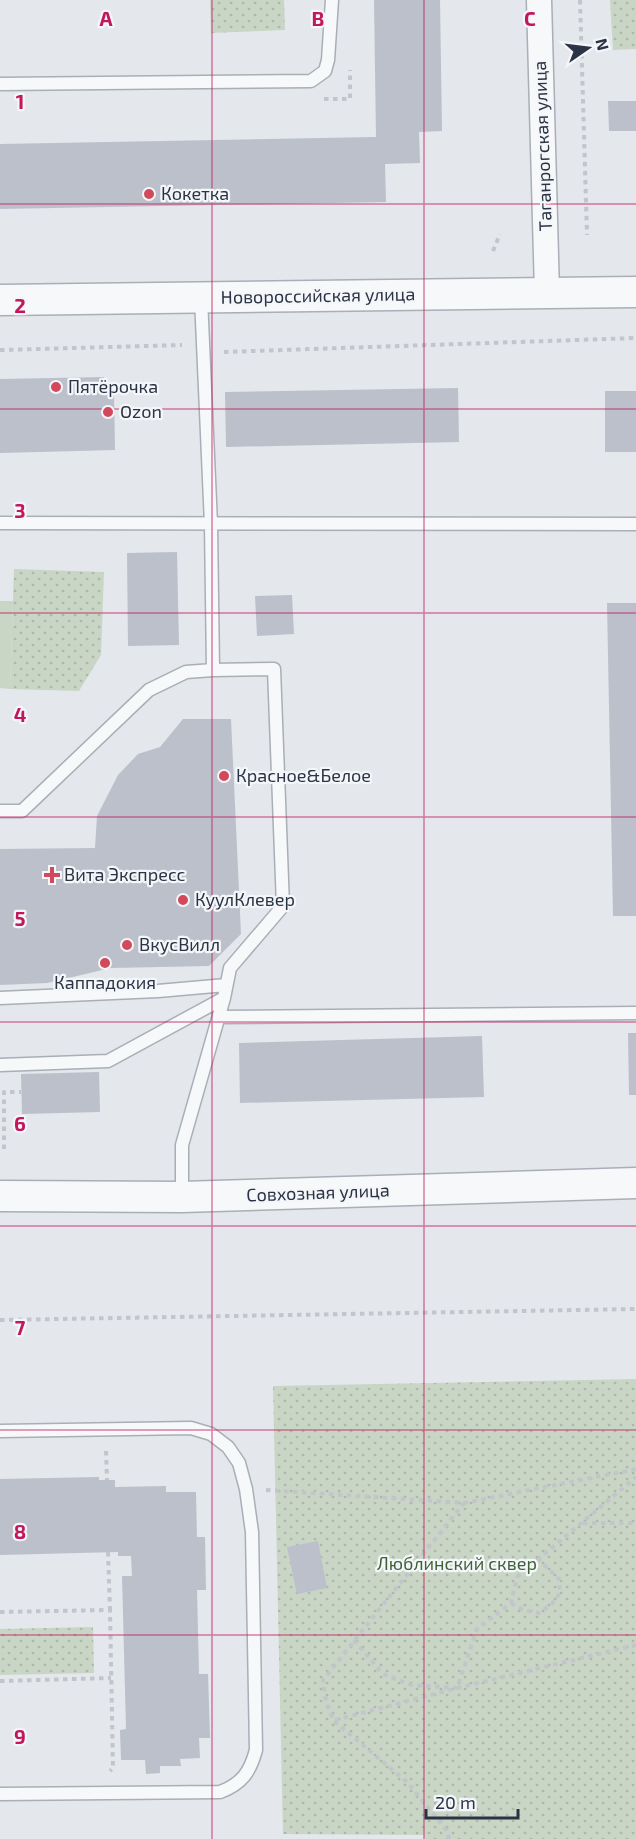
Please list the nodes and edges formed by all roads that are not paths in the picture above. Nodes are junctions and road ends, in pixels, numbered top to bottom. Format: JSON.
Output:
{"nodes":[{"id":1,"x":332,"y":0,"type":"edge"},
{"id":2,"x":539,"y":0,"type":"edge"},
{"id":3,"x":0,"y":84,"type":"edge"},
{"id":4,"x":636,"y":292,"type":"edge"},
{"id":5,"x":547,"y":293,"type":"junction"},
{"id":6,"x":201,"y":298,"type":"junction"},
{"id":7,"x":0,"y":300,"type":"edge"},
{"id":8,"x":0,"y":523,"type":"edge"},
{"id":9,"x":211,"y":524,"type":"junction"},
{"id":10,"x":636,"y":524,"type":"edge"},
{"id":11,"x":213,"y":670,"type":"junction"},
{"id":12,"x":0,"y":811,"type":"edge"},
{"id":13,"x":225,"y":991,"type":"junction"},
{"id":14,"x":0,"y":998,"type":"edge"},
{"id":15,"x":636,"y":1013,"type":"edge"},
{"id":16,"x":219,"y":1017,"type":"junction"},
{"id":17,"x":0,"y":1065,"type":"edge"},
{"id":18,"x":636,"y":1184,"type":"edge"},
{"id":19,"x":0,"y":1196,"type":"edge"},
{"id":20,"x":182,"y":1197,"type":"junction"},
{"id":21,"x":0,"y":1431,"type":"edge"},
{"id":22,"x":0,"y":1794,"type":"edge"}],
"edges":[{"from":1,"to":3,"type":"lane"},
{"from":2,"to":5,"type":"street","name":"Таганрогская улица"},
{"from":4,"to":5,"type":"street","name":"Новороссийская улица"},
{"from":5,"to":6,"type":"street","name":"Новороссийская улица"},
{"from":6,"to":7,"type":"street","name":"Новороссийская улица"},
{"from":6,"to":9,"type":"lane"},
{"from":8,"to":9,"type":"lane"},
{"from":9,"to":10,"type":"lane"},
{"from":9,"to":11,"type":"lane"},
{"from":11,"to":12,"type":"lane"},
{"from":11,"to":13,"type":"lane"},
{"from":13,"to":14,"type":"lane"},
{"from":13,"to":16,"type":"lane"},
{"from":13,"to":17,"type":"lane"},
{"from":15,"to":16,"type":"lane"},
{"from":16,"to":20,"type":"lane"},
{"from":18,"to":20,"type":"street","name":"Совхозная улица"},
{"from":19,"to":20,"type":"street","name":"Совхозная улица"},
{"from":21,"to":22,"type":"lane"}]}
